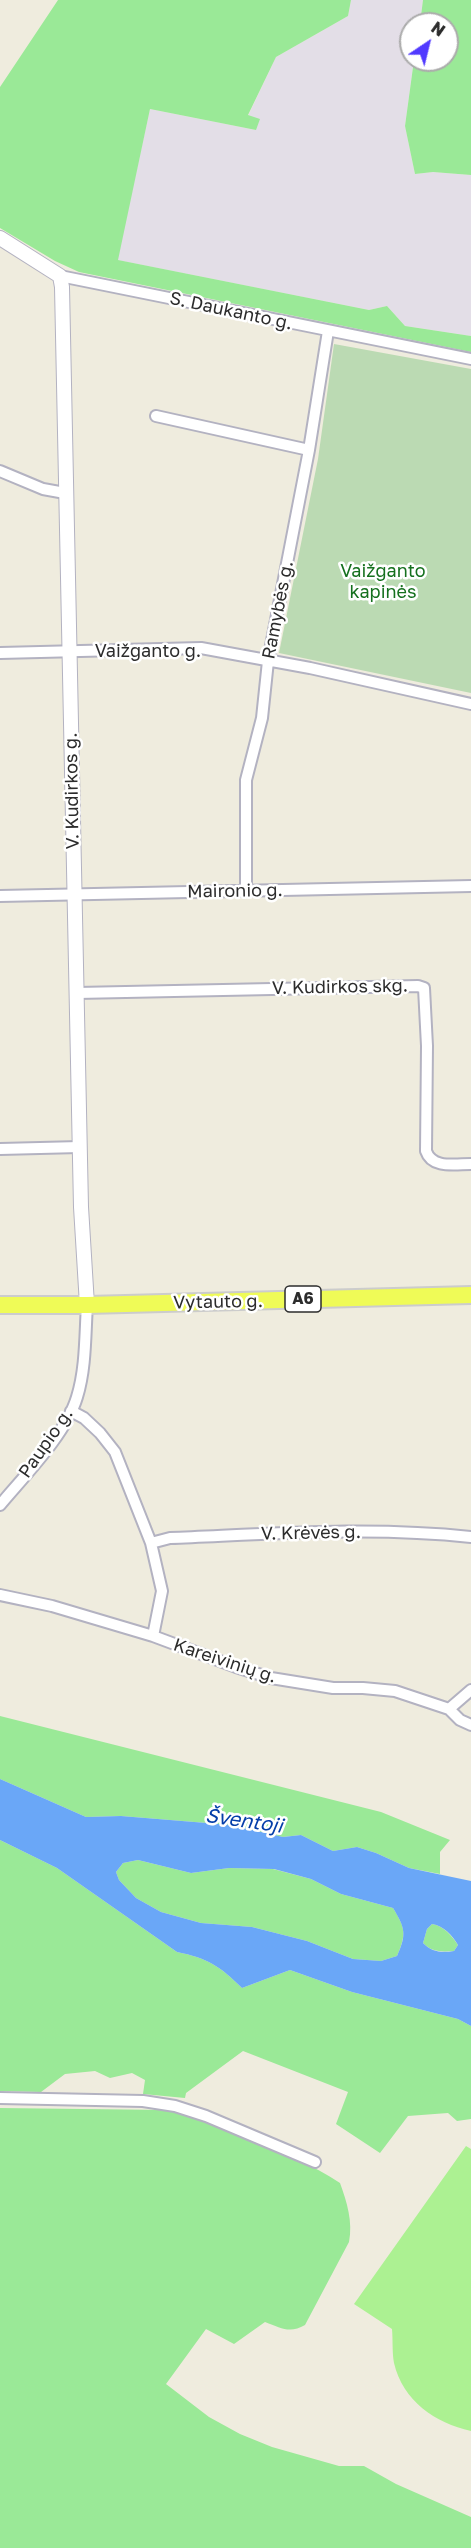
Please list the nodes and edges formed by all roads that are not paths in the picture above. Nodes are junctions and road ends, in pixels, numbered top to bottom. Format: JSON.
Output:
{"nodes":[{"id":1,"x":0,"y":238,"type":"edge"},
{"id":2,"x":60,"y":276,"type":"junction"},
{"id":3,"x":328,"y":331,"type":"junction"},
{"id":4,"x":471,"y":359,"type":"edge"},
{"id":5,"x":156,"y":416,"type":"dead end"},
{"id":6,"x":309,"y":450,"type":"junction"},
{"id":7,"x":0,"y":471,"type":"edge"},
{"id":8,"x":65,"y":493,"type":"junction"},
{"id":9,"x":69,"y":652,"type":"junction"},
{"id":10,"x":0,"y":653,"type":"edge"},
{"id":11,"x":268,"y":662,"type":"junction"},
{"id":12,"x":471,"y":704,"type":"edge"},
{"id":13,"x":471,"y":886,"type":"edge"},
{"id":14,"x":246,"y":890,"type":"junction"},
{"id":15,"x":75,"y":894,"type":"junction"},
{"id":16,"x":0,"y":896,"type":"edge"},
{"id":17,"x":77,"y":993,"type":"junction"},
{"id":18,"x":80,"y":1148,"type":"junction"},
{"id":19,"x":0,"y":1149,"type":"edge"},
{"id":20,"x":471,"y":1164,"type":"edge"},
{"id":21,"x":471,"y":1295,"type":"edge"},
{"id":22,"x":0,"y":1305,"type":"edge"},
{"id":23,"x":87,"y":1305,"type":"junction"},
{"id":24,"x":71,"y":1411,"type":"junction"},
{"id":25,"x":0,"y":1505,"type":"edge"},
{"id":26,"x":471,"y":1537,"type":"edge"},
{"id":27,"x":151,"y":1543,"type":"junction"},
{"id":28,"x":0,"y":1595,"type":"edge"},
{"id":29,"x":153,"y":1636,"type":"junction"},
{"id":30,"x":471,"y":1690,"type":"edge"},
{"id":31,"x":449,"y":1709,"type":"junction"},
{"id":32,"x":471,"y":1725,"type":"edge"},
{"id":33,"x":0,"y":2098,"type":"edge"},
{"id":34,"x":315,"y":2162,"type":"dead end"}],
"edges":[{"from":1,"to":2,"type":"street","name":"S. Daukanto g."},
{"from":2,"to":3,"type":"street","name":"S. Daukanto g."},
{"from":2,"to":8,"type":"street","name":"V. Kudirkos g."},
{"from":3,"to":4,"type":"street","name":"S. Daukanto g."},
{"from":3,"to":6,"type":"street","name":"Ramybės g."},
{"from":5,"to":6,"type":"street"},
{"from":6,"to":11,"type":"street","name":"Ramybės g."},
{"from":7,"to":8,"type":"street"},
{"from":8,"to":9,"type":"street","name":"V. Kudirkos g."},
{"from":9,"to":10,"type":"street","name":"Vaižganto g."},
{"from":9,"to":11,"type":"street","name":"Vaižganto g."},
{"from":9,"to":15,"type":"street","name":"V. Kudirkos g."},
{"from":11,"to":12,"type":"street","name":"Vaižganto g."},
{"from":11,"to":14,"type":"street","name":"Ramybės g."},
{"from":13,"to":14,"type":"street","name":"Maironio g."},
{"from":14,"to":15,"type":"street","name":"Maironio g."},
{"from":15,"to":16,"type":"street","name":"Maironio g."},
{"from":15,"to":17,"type":"street","name":"V. Kudirkos g."},
{"from":17,"to":18,"type":"street","name":"V. Kudirkos g."},
{"from":17,"to":20,"type":"street","name":"V. Kudirkos skg."},
{"from":18,"to":19,"type":"street"},
{"from":18,"to":23,"type":"street","name":"V. Kudirkos g."},
{"from":21,"to":23,"type":"main road","name":"Vytauto g.","number":"A6"},
{"from":22,"to":23,"type":"main road","name":"Vytauto g.","number":"A6"},
{"from":23,"to":24,"type":"street","name":"Paupio g."},
{"from":24,"to":25,"type":"street","name":"Paupio g."},
{"from":24,"to":27,"type":"street","name":"Kareivinių g."},
{"from":26,"to":27,"type":"street","name":"V. Krėvės g."},
{"from":27,"to":29,"type":"street","name":"Kareivinių g."},
{"from":28,"to":29,"type":"street"},
{"from":29,"to":31,"type":"street","name":"Kareivinių g."},
{"from":30,"to":31,"type":"street"},
{"from":31,"to":32,"type":"street","name":"Kareivinių g."},
{"from":33,"to":34,"type":"street"}]}
